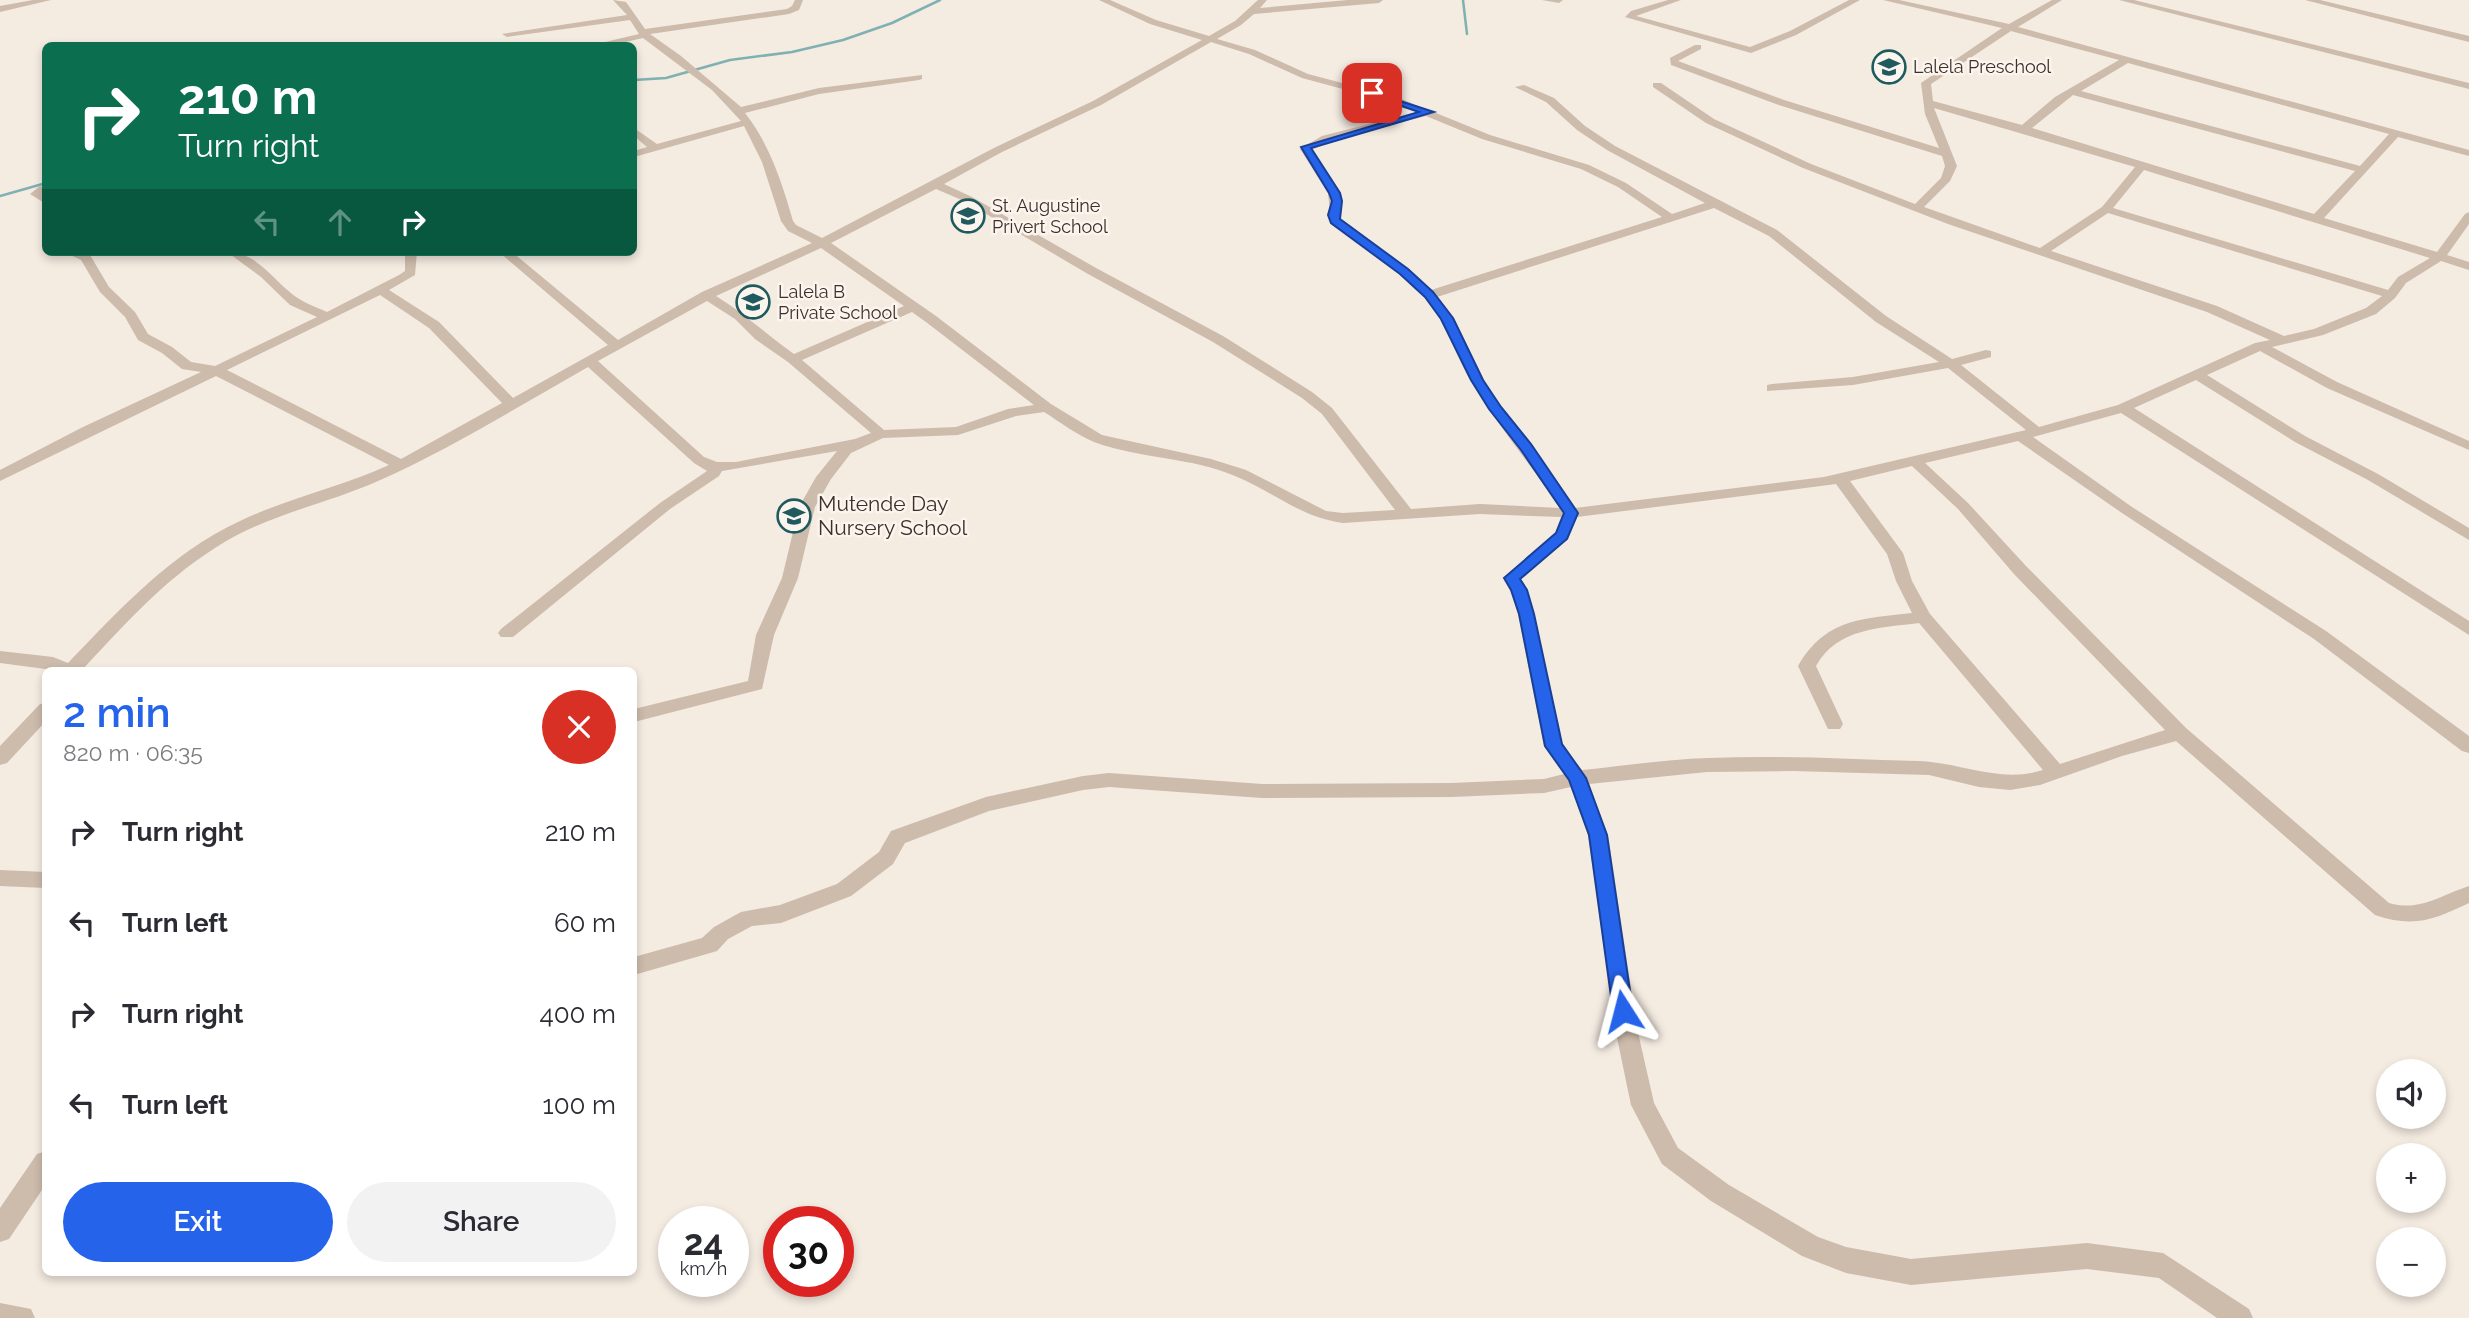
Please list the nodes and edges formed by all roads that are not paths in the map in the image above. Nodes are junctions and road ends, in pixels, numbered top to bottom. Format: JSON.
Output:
{"nodes":[{"id":1,"x":47,"y":0,"type":"edge"},
{"id":2,"x":617,"y":0,"type":"edge"},
{"id":3,"x":799,"y":0,"type":"edge"},
{"id":4,"x":1103,"y":0,"type":"edge"},
{"id":5,"x":1263,"y":0,"type":"edge"},
{"id":6,"x":1379,"y":0,"type":"edge"},
{"id":7,"x":1546,"y":0,"type":"edge"},
{"id":8,"x":1559,"y":0,"type":"edge"},
{"id":9,"x":1677,"y":0,"type":"edge"},
{"id":10,"x":1856,"y":0,"type":"edge"},
{"id":11,"x":1887,"y":0,"type":"edge"},
{"id":12,"x":2058,"y":0,"type":"edge"},
{"id":13,"x":2123,"y":0,"type":"edge"},
{"id":14,"x":2319,"y":1,"type":"edge"},
{"id":15,"x":0,"y":9,"type":"edge"},
{"id":16,"x":1252,"y":11,"type":"junction"},
{"id":17,"x":634,"y":17,"type":"junction"},
{"id":18,"x":2010,"y":28,"type":"junction"},
{"id":19,"x":507,"y":34,"type":"dead end"},
{"id":20,"x":644,"y":34,"type":"junction"},
{"id":21,"x":1209,"y":40,"type":"junction"},
{"id":22,"x":2469,"y":40,"type":"edge"},
{"id":23,"x":609,"y":42,"type":"edge"},
{"id":24,"x":1698,"y":47,"type":"dead end"},
{"id":25,"x":2126,"y":60,"type":"junction"},
{"id":26,"x":919,"y":76,"type":"dead end"},
{"id":27,"x":1657,"y":85,"type":"dead end"},
{"id":28,"x":2469,"y":86,"type":"edge"},
{"id":29,"x":1520,"y":87,"type":"dead end"},
{"id":30,"x":2074,"y":92,"type":"junction"},
{"id":31,"x":1928,"y":103,"type":"junction"},
{"id":32,"x":739,"y":111,"type":"junction"},
{"id":33,"x":1429,"y":112,"type":"junction"},
{"id":34,"x":748,"y":122,"type":"junction"},
{"id":35,"x":2024,"y":129,"type":"junction"},
{"id":36,"x":637,"y":133,"type":"edge"},
{"id":37,"x":2396,"y":133,"type":"junction"},
{"id":38,"x":654,"y":147,"type":"junction"},
{"id":39,"x":637,"y":153,"type":"edge"},
{"id":40,"x":2469,"y":153,"type":"edge"},
{"id":41,"x":1945,"y":154,"type":"junction"},
{"id":42,"x":2142,"y":165,"type":"junction"},
{"id":43,"x":2360,"y":169,"type":"junction"},
{"id":44,"x":936,"y":185,"type":"junction"},
{"id":45,"x":40,"y":189,"type":"dead end"},
{"id":46,"x":42,"y":198,"type":"edge"},
{"id":47,"x":1715,"y":204,"type":"junction"},
{"id":48,"x":1916,"y":209,"type":"junction"},
{"id":49,"x":2106,"y":209,"type":"junction"},
{"id":50,"x":2469,"y":216,"type":"edge"},
{"id":51,"x":1671,"y":218,"type":"junction"},
{"id":52,"x":2317,"y":218,"type":"junction"},
{"id":53,"x":822,"y":243,"type":"junction"},
{"id":54,"x":2042,"y":253,"type":"junction"},
{"id":55,"x":81,"y":256,"type":"edge"},
{"id":56,"x":239,"y":256,"type":"edge"},
{"id":57,"x":411,"y":256,"type":"edge"},
{"id":58,"x":510,"y":256,"type":"edge"},
{"id":59,"x":2440,"y":257,"type":"junction"},
{"id":60,"x":2469,"y":266,"type":"edge"},
{"id":61,"x":379,"y":289,"type":"junction"},
{"id":62,"x":706,"y":295,"type":"junction"},
{"id":63,"x":1429,"y":295,"type":"junction"},
{"id":64,"x":2391,"y":295,"type":"junction"},
{"id":65,"x":913,"y":307,"type":"junction"},
{"id":66,"x":326,"y":317,"type":"junction"},
{"id":67,"x":2282,"y":340,"type":"junction"},
{"id":68,"x":617,"y":345,"type":"junction"},
{"id":69,"x":2260,"y":346,"type":"junction"},
{"id":70,"x":1986,"y":354,"type":"dead end"},
{"id":71,"x":793,"y":359,"type":"junction"},
{"id":72,"x":590,"y":361,"type":"junction"},
{"id":73,"x":1951,"y":364,"type":"junction"},
{"id":74,"x":216,"y":370,"type":"junction"},
{"id":75,"x":2199,"y":375,"type":"junction"},
{"id":76,"x":1772,"y":388,"type":"dead end"},
{"id":77,"x":511,"y":404,"type":"junction"},
{"id":78,"x":1046,"y":407,"type":"junction"},
{"id":79,"x":2123,"y":408,"type":"junction"},
{"id":80,"x":881,"y":434,"type":"junction"},
{"id":81,"x":2029,"y":434,"type":"junction"},
{"id":82,"x":2468,"y":440,"type":"edge"},
{"id":83,"x":857,"y":443,"type":"junction"},
{"id":84,"x":1915,"y":461,"type":"junction"},
{"id":85,"x":401,"y":465,"type":"junction"},
{"id":86,"x":715,"y":467,"type":"junction"},
{"id":87,"x":0,"y":476,"type":"edge"},
{"id":88,"x":1840,"y":478,"type":"junction"},
{"id":89,"x":1405,"y":512,"type":"junction"},
{"id":90,"x":1571,"y":513,"type":"junction"},
{"id":91,"x":2469,"y":536,"type":"edge"},
{"id":92,"x":1923,"y":617,"type":"junction"},
{"id":93,"x":2469,"y":629,"type":"edge"},
{"id":94,"x":507,"y":633,"type":"dead end"},
{"id":95,"x":0,"y":657,"type":"edge"},
{"id":96,"x":63,"y":667,"type":"edge"},
{"id":97,"x":73,"y":667,"type":"edge"},
{"id":98,"x":42,"y":713,"type":"edge"},
{"id":99,"x":637,"y":714,"type":"edge"},
{"id":100,"x":1835,"y":724,"type":"dead end"},
{"id":101,"x":2179,"y":733,"type":"junction"},
{"id":102,"x":2469,"y":746,"type":"edge"},
{"id":103,"x":0,"y":758,"type":"edge"},
{"id":104,"x":2055,"y":771,"type":"junction"},
{"id":105,"x":1577,"y":778,"type":"junction"},
{"id":106,"x":0,"y":877,"type":"edge"},
{"id":107,"x":42,"y":880,"type":"edge"},
{"id":108,"x":2469,"y":894,"type":"edge"},
{"id":109,"x":637,"y":965,"type":"edge"},
{"id":110,"x":42,"y":1168,"type":"edge"},
{"id":111,"x":0,"y":1230,"type":"edge"},
{"id":112,"x":0,"y":1316,"type":"edge"},
{"id":113,"x":22,"y":1318,"type":"edge"},
{"id":114,"x":2240,"y":1318,"type":"edge"}],
"edges":[{"from":1,"to":15,"type":"street"},
{"from":2,"to":17,"type":"street"},
{"from":3,"to":20,"type":"street"},
{"from":4,"to":21,"type":"street"},
{"from":5,"to":16,"type":"street"},
{"from":6,"to":16,"type":"street"},
{"from":7,"to":8,"type":"street"},
{"from":9,"to":10,"type":"street"},
{"from":11,"to":18,"type":"street"},
{"from":12,"to":18,"type":"street"},
{"from":13,"to":28,"type":"street"},
{"from":14,"to":22,"type":"street"},
{"from":16,"to":21,"type":"street"},
{"from":17,"to":19,"type":"street"},
{"from":17,"to":20,"type":"street"},
{"from":18,"to":25,"type":"street"},
{"from":18,"to":31,"type":"street"},
{"from":20,"to":23,"type":"street"},
{"from":20,"to":32,"type":"street"},
{"from":21,"to":33,"type":"street"},
{"from":21,"to":44,"type":"street"},
{"from":24,"to":41,"type":"street"},
{"from":25,"to":30,"type":"street"},
{"from":25,"to":37,"type":"street"},
{"from":26,"to":32,"type":"street"},
{"from":27,"to":48,"type":"street"},
{"from":29,"to":47,"type":"street"},
{"from":30,"to":35,"type":"street"},
{"from":30,"to":43,"type":"street"},
{"from":31,"to":35,"type":"street"},
{"from":31,"to":41,"type":"street"},
{"from":32,"to":34,"type":"street"},
{"from":33,"to":51,"type":"street"},
{"from":33,"to":63,"type":"street"},
{"from":34,"to":38,"type":"street"},
{"from":34,"to":53,"type":"street"},
{"from":35,"to":42,"type":"street"},
{"from":36,"to":38,"type":"street"},
{"from":37,"to":40,"type":"street"},
{"from":37,"to":43,"type":"street"},
{"from":38,"to":39,"type":"street"},
{"from":41,"to":48,"type":"street"},
{"from":42,"to":49,"type":"street"},
{"from":42,"to":52,"type":"street"},
{"from":43,"to":52,"type":"street"},
{"from":44,"to":53,"type":"street"},
{"from":44,"to":89,"type":"street"},
{"from":45,"to":46,"type":"street"},
{"from":47,"to":51,"type":"street"},
{"from":47,"to":73,"type":"street"},
{"from":48,"to":54,"type":"street"},
{"from":49,"to":54,"type":"street"},
{"from":49,"to":64,"type":"street"},
{"from":50,"to":59,"type":"street"},
{"from":51,"to":63,"type":"street"},
{"from":52,"to":59,"type":"street"},
{"from":53,"to":62,"type":"street"},
{"from":53,"to":65,"type":"street"},
{"from":54,"to":67,"type":"street"},
{"from":55,"to":74,"type":"street"},
{"from":56,"to":66,"type":"street"},
{"from":57,"to":61,"type":"street"},
{"from":58,"to":68,"type":"street"},
{"from":59,"to":60,"type":"street"},
{"from":59,"to":64,"type":"street"},
{"from":61,"to":66,"type":"street"},
{"from":61,"to":77,"type":"street"},
{"from":62,"to":68,"type":"street"},
{"from":62,"to":71,"type":"street"},
{"from":63,"to":90,"type":"street"},
{"from":64,"to":67,"type":"street"},
{"from":65,"to":71,"type":"street"},
{"from":65,"to":78,"type":"street"},
{"from":66,"to":74,"type":"street"},
{"from":67,"to":69,"type":"street"},
{"from":68,"to":72,"type":"street"},
{"from":69,"to":75,"type":"street"},
{"from":69,"to":82,"type":"street"},
{"from":70,"to":73,"type":"street"},
{"from":71,"to":80,"type":"street"},
{"from":72,"to":77,"type":"street"},
{"from":72,"to":86,"type":"street"},
{"from":73,"to":76,"type":"street"},
{"from":73,"to":81,"type":"street"},
{"from":74,"to":85,"type":"street"},
{"from":74,"to":87,"type":"street"},
{"from":75,"to":79,"type":"street"},
{"from":75,"to":91,"type":"street"},
{"from":77,"to":85,"type":"street"},
{"from":78,"to":80,"type":"street"},
{"from":78,"to":89,"type":"street"},
{"from":79,"to":81,"type":"street"},
{"from":79,"to":93,"type":"street"},
{"from":80,"to":83,"type":"street"},
{"from":81,"to":84,"type":"street"},
{"from":81,"to":102,"type":"street"},
{"from":83,"to":86,"type":"street"},
{"from":83,"to":99,"type":"street"},
{"from":84,"to":88,"type":"street"},
{"from":84,"to":101,"type":"street"},
{"from":85,"to":97,"type":"street"},
{"from":86,"to":94,"type":"street"},
{"from":88,"to":90,"type":"street"},
{"from":88,"to":92,"type":"street"},
{"from":89,"to":90,"type":"street"},
{"from":90,"to":105,"type":"street"},
{"from":92,"to":100,"type":"street"},
{"from":92,"to":104,"type":"street"},
{"from":95,"to":96,"type":"street"},
{"from":98,"to":103,"type":"street"},
{"from":101,"to":104,"type":"street"},
{"from":101,"to":108,"type":"street"},
{"from":104,"to":105,"type":"street"},
{"from":105,"to":109,"type":"street"},
{"from":105,"to":114,"type":"street"},
{"from":106,"to":107,"type":"street"},
{"from":110,"to":111,"type":"street"},
{"from":112,"to":113,"type":"street"}]}
